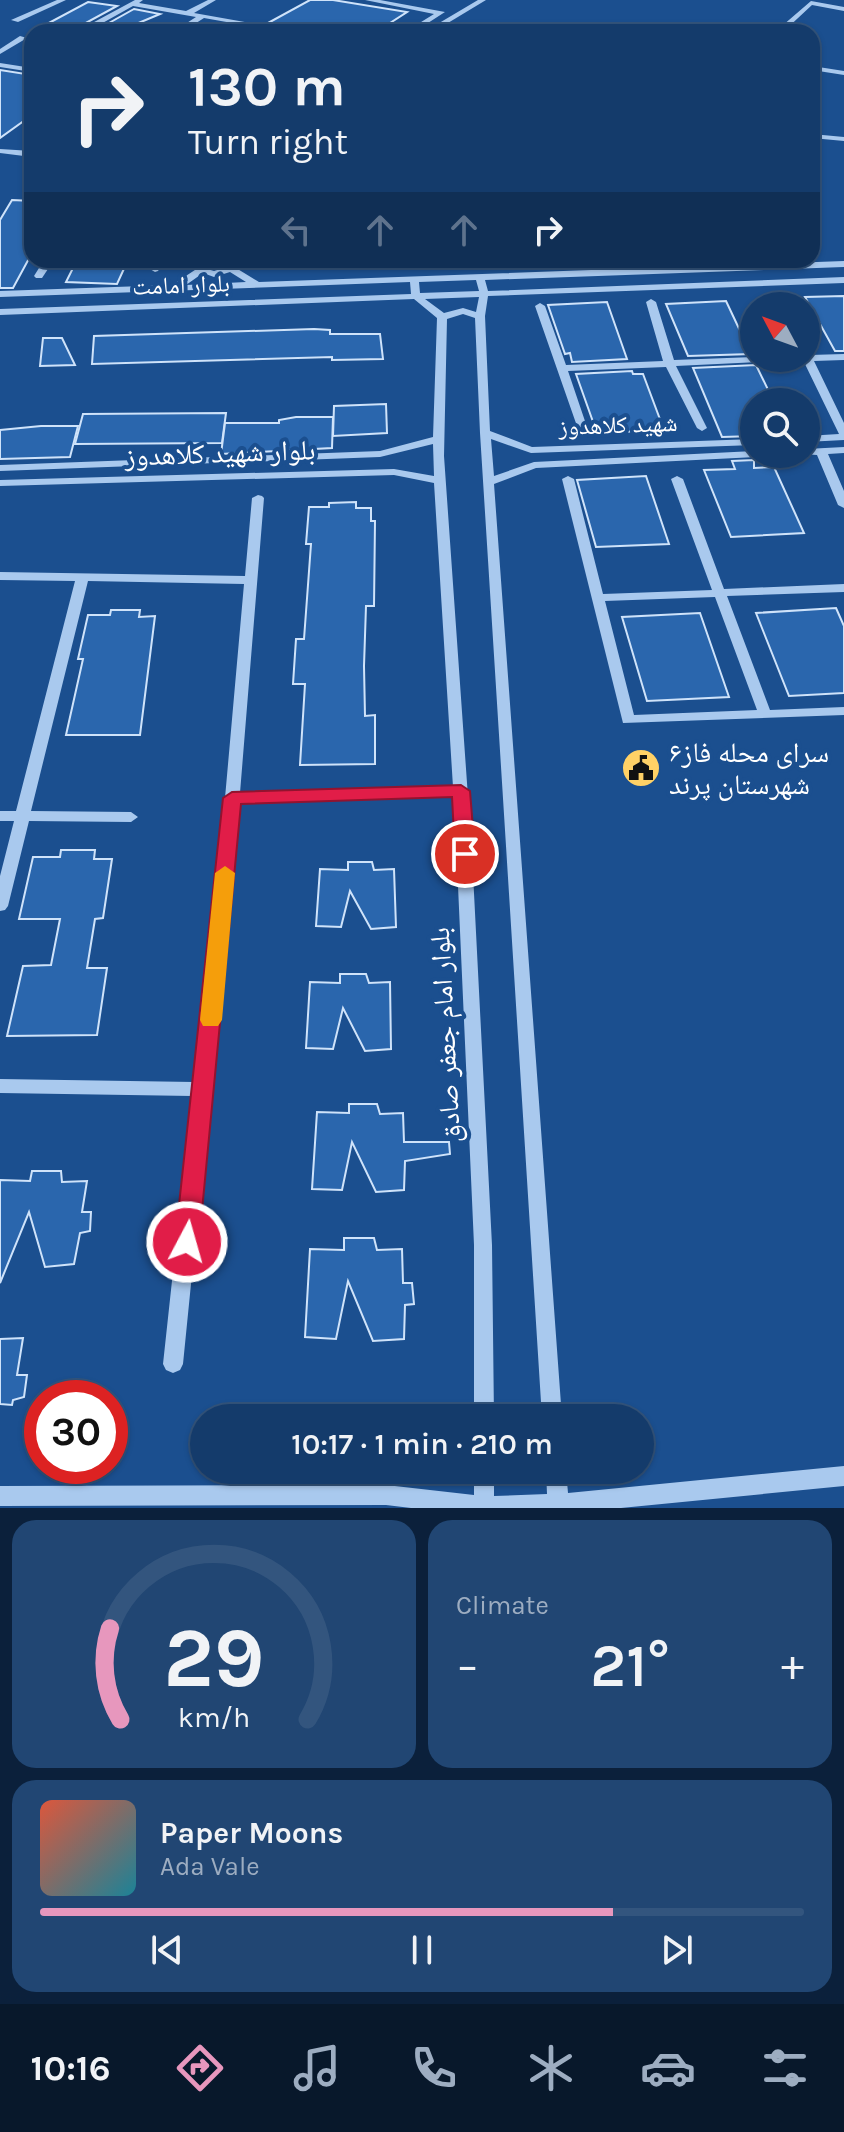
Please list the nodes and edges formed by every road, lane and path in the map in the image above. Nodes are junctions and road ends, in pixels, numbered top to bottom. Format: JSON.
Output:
{"nodes":[{"id":1,"x":63,"y":0,"type":"edge"},
{"id":2,"x":213,"y":0,"type":"edge"},
{"id":3,"x":368,"y":0,"type":"edge"},
{"id":4,"x":463,"y":0,"type":"edge"},
{"id":5,"x":483,"y":0,"type":"edge"},
{"id":6,"x":136,"y":2,"type":"edge"},
{"id":7,"x":844,"y":9,"type":"edge"},
{"id":8,"x":188,"y":13,"type":"junction"},
{"id":9,"x":441,"y":13,"type":"junction"},
{"id":10,"x":203,"y":16,"type":"junction"},
{"id":11,"x":15,"y":20,"type":"dead end"},
{"id":12,"x":95,"y":24,"type":"edge"},
{"id":13,"x":190,"y":24,"type":"edge"},
{"id":14,"x":250,"y":24,"type":"edge"},
{"id":15,"x":422,"y":24,"type":"edge"},
{"id":16,"x":442,"y":24,"type":"edge"},
{"id":17,"x":788,"y":24,"type":"edge"},
{"id":18,"x":23,"y":38,"type":"dead end"},
{"id":19,"x":0,"y":52,"type":"edge"},
{"id":20,"x":0,"y":65,"type":"edge"},
{"id":21,"x":24,"y":69,"type":"edge"},
{"id":22,"x":820,"y":69,"type":"edge"},
{"id":23,"x":844,"y":73,"type":"edge"},
{"id":24,"x":820,"y":137,"type":"edge"},
{"id":25,"x":844,"y":139,"type":"edge"},
{"id":26,"x":0,"y":151,"type":"edge"},
{"id":27,"x":24,"y":153,"type":"edge"},
{"id":28,"x":844,"y":264,"type":"edge"},
{"id":29,"x":820,"y":265,"type":"edge"},
{"id":30,"x":44,"y":268,"type":"edge"},
{"id":31,"x":201,"y":268,"type":"edge"},
{"id":32,"x":208,"y":268,"type":"edge"},
{"id":33,"x":225,"y":268,"type":"edge"},
{"id":34,"x":237,"y":268,"type":"edge"},
{"id":35,"x":732,"y":268,"type":"edge"},
{"id":36,"x":39,"y":276,"type":"dead end"},
{"id":37,"x":480,"y":277,"type":"junction"},
{"id":38,"x":414,"y":279,"type":"junction"},
{"id":39,"x":844,"y":280,"type":"edge"},
{"id":40,"x":257,"y":285,"type":"junction"},
{"id":41,"x":175,"y":287,"type":"junction"},
{"id":42,"x":484,"y":293,"type":"junction"},
{"id":43,"x":0,"y":294,"type":"edge"},
{"id":44,"x":416,"y":296,"type":"junction"},
{"id":45,"x":651,"y":302,"type":"dead end"},
{"id":46,"x":540,"y":306,"type":"dead end"},
{"id":47,"x":0,"y":312,"type":"edge"},
{"id":48,"x":480,"y":316,"type":"junction"},
{"id":49,"x":442,"y":317,"type":"junction"},
{"id":50,"x":820,"y":357,"type":"edge"},
{"id":51,"x":844,"y":357,"type":"edge"},
{"id":52,"x":740,"y":359,"type":"edge"},
{"id":53,"x":669,"y":362,"type":"junction"},
{"id":54,"x":561,"y":368,"type":"junction"},
{"id":55,"x":812,"y":372,"type":"edge"},
{"id":56,"x":582,"y":427,"type":"dead end"},
{"id":57,"x":702,"y":428,"type":"dead end"},
{"id":58,"x":485,"y":433,"type":"junction"},
{"id":59,"x":844,"y":436,"type":"edge"},
{"id":60,"x":820,"y":438,"type":"edge"},
{"id":61,"x":438,"y":439,"type":"junction"},
{"id":62,"x":740,"y":444,"type":"edge"},
{"id":63,"x":531,"y":450,"type":"junction"},
{"id":64,"x":844,"y":450,"type":"edge"},
{"id":65,"x":693,"y":451,"type":"junction"},
{"id":66,"x":821,"y":451,"type":"joint"},
{"id":67,"x":740,"y":453,"type":"edge"},
{"id":68,"x":534,"y":465,"type":"junction"},
{"id":69,"x":0,"y":468,"type":"edge"},
{"id":70,"x":568,"y":479,"type":"dead end"},
{"id":71,"x":677,"y":479,"type":"dead end"},
{"id":72,"x":440,"y":481,"type":"junction"},
{"id":73,"x":489,"y":482,"type":"junction"},
{"id":74,"x":0,"y":483,"type":"edge"},
{"id":75,"x":258,"y":498,"type":"dead end"},
{"id":76,"x":844,"y":505,"type":"edge"},
{"id":77,"x":0,"y":576,"type":"edge"},
{"id":78,"x":82,"y":579,"type":"junction"},
{"id":79,"x":251,"y":580,"type":"junction"},
{"id":80,"x":844,"y":588,"type":"edge"},
{"id":81,"x":720,"y":593,"type":"junction"},
{"id":82,"x":598,"y":598,"type":"junction"},
{"id":83,"x":844,"y":711,"type":"edge"},
{"id":84,"x":765,"y":714,"type":"junction"},
{"id":85,"x":461,"y":791,"type":"junction"},
{"id":86,"x":232,"y":798,"type":"junction"},
{"id":87,"x":0,"y":816,"type":"edge"},
{"id":88,"x":23,"y":816,"type":"junction"},
{"id":89,"x":131,"y":817,"type":"dead end"},
{"id":90,"x":0,"y":906,"type":"edge"},
{"id":91,"x":0,"y":1086,"type":"edge"},
{"id":92,"x":204,"y":1089,"type":"junction"},
{"id":93,"x":173,"y":1364,"type":"dead end"},
{"id":94,"x":484,"y":1404,"type":"edge"},
{"id":95,"x":551,"y":1404,"type":"edge"},
{"id":96,"x":844,"y":1476,"type":"edge"},
{"id":97,"x":484,"y":1484,"type":"edge"},
{"id":98,"x":557,"y":1484,"type":"edge"},
{"id":99,"x":0,"y":1496,"type":"edge"},
{"id":100,"x":391,"y":1502,"type":"edge"},
{"id":101,"x":558,"y":1506,"type":"edge"},
{"id":102,"x":484,"y":1507,"type":"edge"}],
"edges":[{"from":1,"to":11,"type":"street"},
{"from":2,"to":8,"type":"street"},
{"from":3,"to":9,"type":"street"},
{"from":4,"to":9,"type":"street"},
{"from":5,"to":16,"type":"street"},
{"from":6,"to":8,"type":"street"},
{"from":6,"to":12,"type":"street"},
{"from":7,"to":17,"type":"street"},
{"from":8,"to":10,"type":"street"},
{"from":9,"to":15,"type":"street"},
{"from":10,"to":13,"type":"street"},
{"from":10,"to":14,"type":"street"},
{"from":18,"to":19,"type":"street"},
{"from":20,"to":21,"type":"street"},
{"from":22,"to":23,"type":"street"},
{"from":24,"to":25,"type":"street"},
{"from":26,"to":27,"type":"street"},
{"from":28,"to":29,"type":"street","name":"بلوار امامت"},
{"from":30,"to":36,"type":"street"},
{"from":31,"to":41,"type":"street"},
{"from":32,"to":33,"type":"street"},
{"from":34,"to":40,"type":"street"},
{"from":35,"to":37,"type":"street","name":"بلوار امامت"},
{"from":37,"to":38,"type":"street","name":"بلوار امامت"},
{"from":37,"to":42,"type":"street"},
{"from":38,"to":40,"type":"street","name":"بلوار امامت"},
{"from":38,"to":44,"type":"street"},
{"from":39,"to":42,"type":"street","name":"بلوار امامت"},
{"from":40,"to":41,"type":"street","name":"بلوار امامت"},
{"from":41,"to":43,"type":"street","name":"بلوار امامت"},
{"from":42,"to":44,"type":"street","name":"بلوار امامت"},
{"from":42,"to":48,"type":"street"},
{"from":44,"to":47,"type":"street","name":"بلوار امامت"},
{"from":44,"to":49,"type":"street"},
{"from":45,"to":53,"type":"street"},
{"from":46,"to":54,"type":"street"},
{"from":48,"to":49,"type":"street"},
{"from":48,"to":58,"type":"street"},
{"from":49,"to":61,"type":"street","name":"بلوار امام جعفر صادق"},
{"from":50,"to":51,"type":"street"},
{"from":52,"to":53,"type":"street"},
{"from":53,"to":54,"type":"street"},
{"from":53,"to":57,"type":"street"},
{"from":54,"to":56,"type":"street"},
{"from":55,"to":59,"type":"street"},
{"from":58,"to":63,"type":"street","name":"شهید کلاهدوز"},
{"from":58,"to":73,"type":"street"},
{"from":59,"to":60,"type":"street"},
{"from":61,"to":69,"type":"street","name":"بلوار شهید کلاهدوز"},
{"from":61,"to":72,"type":"street","name":"بلوار امام جعفر صادق"},
{"from":62,"to":65,"type":"street","name":"شهید کلاهدوز"},
{"from":63,"to":65,"type":"street","name":"شهید کلاهدوز"},
{"from":63,"to":68,"type":"street"},
{"from":64,"to":66,"type":"street"},
{"from":65,"to":67,"type":"street","name":"شهید کلاهدوز"},
{"from":65,"to":68,"type":"street","name":"شهید کلاهدوز"},
{"from":66,"to":76,"type":"street"},
{"from":68,"to":73,"type":"street","name":"شهید کلاهدوز"},
{"from":70,"to":82,"type":"street"},
{"from":71,"to":81,"type":"street"},
{"from":72,"to":74,"type":"street","name":"بلوار شهید کلاهدوز"},
{"from":72,"to":85,"type":"street","name":"بلوار امام جعفر صادق"},
{"from":73,"to":95,"type":"street"},
{"from":75,"to":79,"type":"street"},
{"from":77,"to":78,"type":"street"},
{"from":78,"to":79,"type":"street"},
{"from":78,"to":88,"type":"street"},
{"from":79,"to":86,"type":"street"},
{"from":80,"to":81,"type":"street"},
{"from":81,"to":82,"type":"street"},
{"from":81,"to":84,"type":"street"},
{"from":82,"to":84,"type":"street"},
{"from":83,"to":84,"type":"street"},
{"from":85,"to":86,"type":"street"},
{"from":85,"to":94,"type":"street","name":"بلوار امام جعفر صادق"},
{"from":86,"to":92,"type":"street"},
{"from":87,"to":88,"type":"street"},
{"from":88,"to":89,"type":"street"},
{"from":88,"to":90,"type":"street"},
{"from":91,"to":92,"type":"street"},
{"from":92,"to":93,"type":"street"},
{"from":96,"to":101,"type":"street"},
{"from":97,"to":102,"type":"street"},
{"from":98,"to":101,"type":"street"},
{"from":99,"to":100,"type":"street"},
{"from":100,"to":102,"type":"street"},
{"from":101,"to":102,"type":"street"}]}
